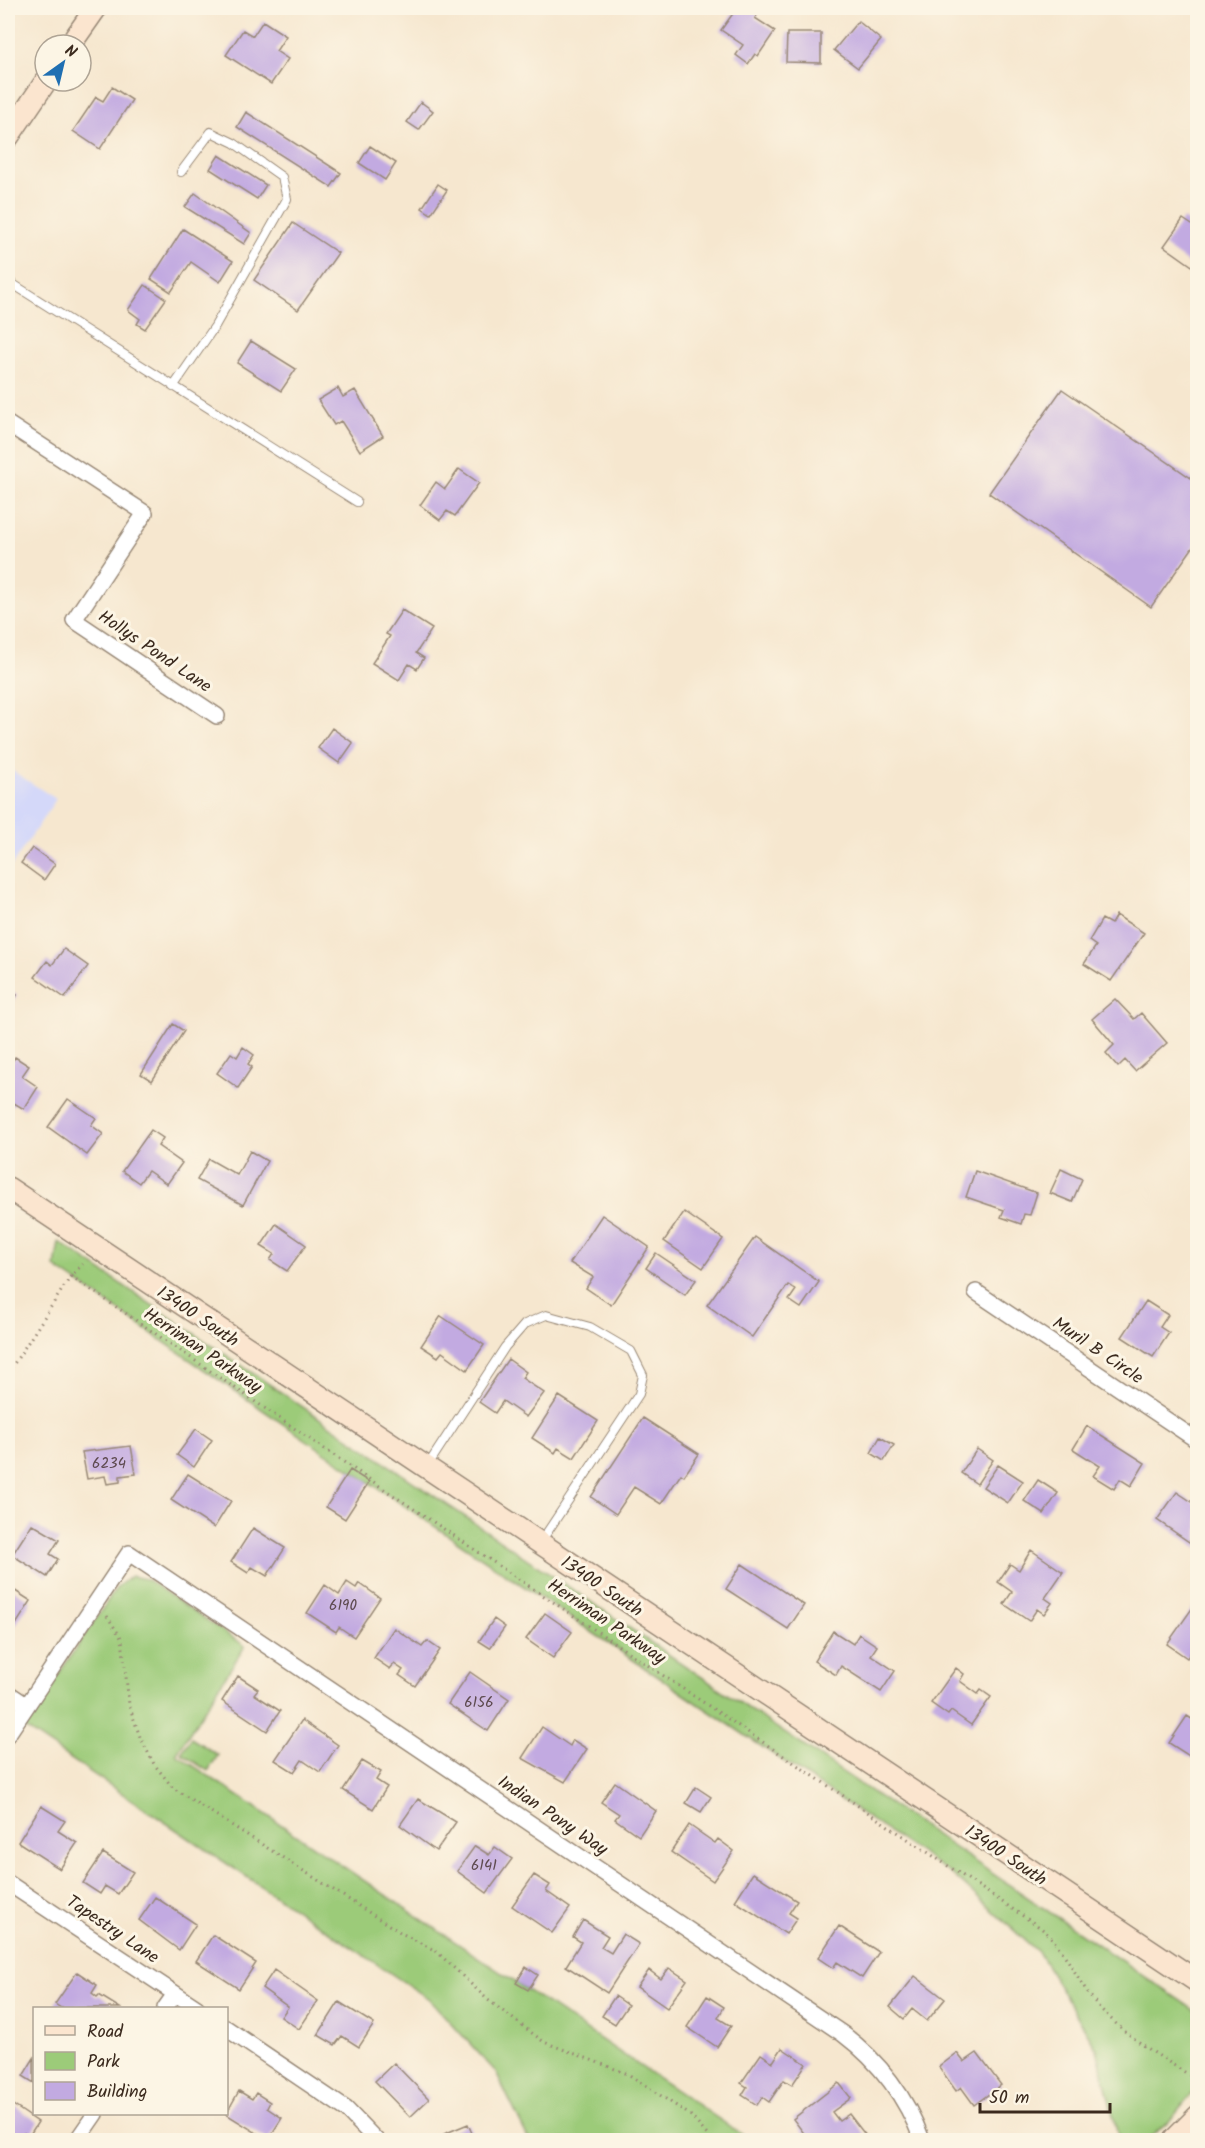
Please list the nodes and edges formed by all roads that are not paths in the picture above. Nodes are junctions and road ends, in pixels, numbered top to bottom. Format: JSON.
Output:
{"nodes":[{"id":1,"x":96,"y":8,"type":"edge"},
{"id":2,"x":78,"y":33,"type":"edge"},
{"id":3,"x":38,"y":93,"type":"edge"},
{"id":4,"x":8,"y":136,"type":"edge"},
{"id":5,"x":181,"y":171,"type":"dead end"},
{"id":6,"x":8,"y":281,"type":"edge"},
{"id":7,"x":173,"y":387,"type":"junction"},
{"id":8,"x":8,"y":424,"type":"edge"},
{"id":9,"x":357,"y":502,"type":"dead end"},
{"id":10,"x":217,"y":716,"type":"dead end"},
{"id":11,"x":8,"y":1188,"type":"edge"},
{"id":12,"x":976,"y":1292,"type":"dead end"},
{"id":13,"x":1197,"y":1441,"type":"edge"},
{"id":14,"x":426,"y":1469,"type":"junction"},
{"id":15,"x":539,"y":1544,"type":"junction"},
{"id":16,"x":8,"y":1693,"type":"edge"},
{"id":17,"x":27,"y":1705,"type":"junction"},
{"id":18,"x":8,"y":1734,"type":"edge"},
{"id":19,"x":8,"y":1883,"type":"edge"},
{"id":20,"x":1197,"y":1982,"type":"edge"},
{"id":21,"x":175,"y":1994,"type":"junction"},
{"id":22,"x":166,"y":2007,"type":"edge"},
{"id":23,"x":195,"y":2007,"type":"edge"},
{"id":24,"x":228,"y":2029,"type":"edge"},
{"id":25,"x":94,"y":2115,"type":"edge"},
{"id":26,"x":1197,"y":2116,"type":"edge"},
{"id":27,"x":77,"y":2140,"type":"edge"},
{"id":28,"x":376,"y":2140,"type":"edge"},
{"id":29,"x":922,"y":2140,"type":"edge"},
{"id":30,"x":1174,"y":2140,"type":"edge"}],
"edges":[{"from":1,"to":2,"type":"main road"},
{"from":3,"to":4,"type":"main road"},
{"from":5,"to":7,"type":"lane"},
{"from":6,"to":7,"type":"lane"},
{"from":7,"to":9,"type":"lane"},
{"from":8,"to":10,"type":"street","name":"Hollys Pond Lane"},
{"from":11,"to":14,"type":"main road","name":"13400 South"},
{"from":12,"to":13,"type":"street","name":"Muril B Circle"},
{"from":14,"to":15,"type":"main road","name":"13400 South"},
{"from":14,"to":15,"type":"lane"},
{"from":15,"to":20,"type":"main road","name":"13400 South"},
{"from":16,"to":17,"type":"street"},
{"from":17,"to":18,"type":"street"},
{"from":17,"to":29,"type":"street","name":"Indian Pony Way"},
{"from":19,"to":21,"type":"street","name":"Tapestry Lane"},
{"from":21,"to":22,"type":"street"},
{"from":21,"to":23,"type":"street","name":"Tapestry Lane"},
{"from":24,"to":28,"type":"street"},
{"from":25,"to":27,"type":"street"},
{"from":26,"to":30,"type":"main road"}]}
